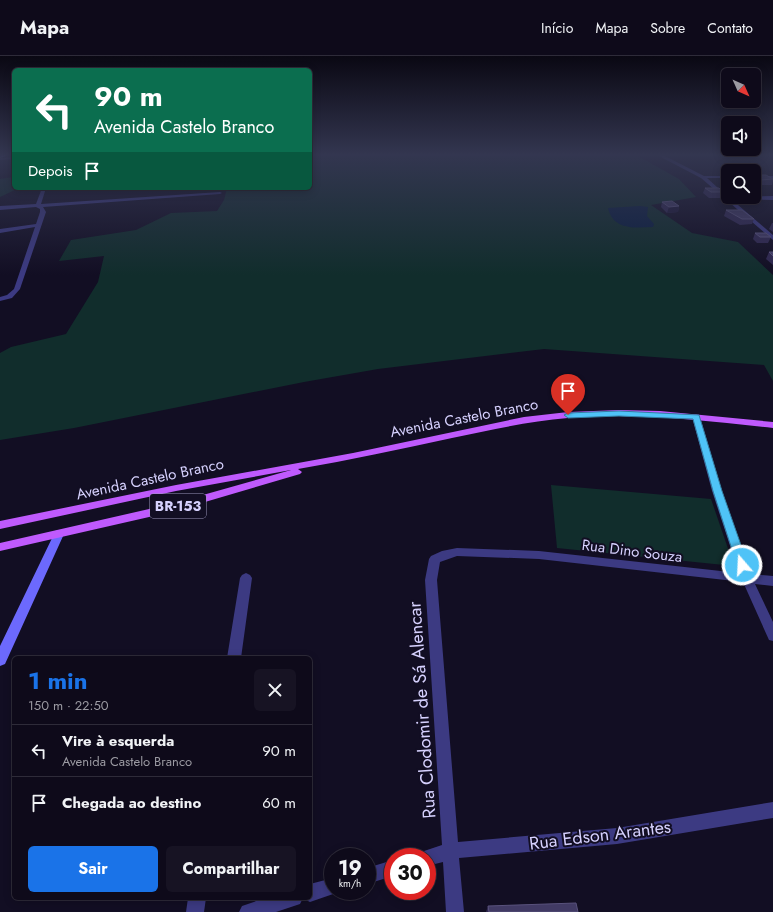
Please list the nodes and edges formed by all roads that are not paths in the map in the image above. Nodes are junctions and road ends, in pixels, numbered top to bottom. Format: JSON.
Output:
{"nodes":[{"id":1,"x":42,"y":195,"type":"edge"},
{"id":2,"x":193,"y":195,"type":"edge"},
{"id":3,"x":761,"y":198,"type":"edge"},
{"id":4,"x":773,"y":198,"type":"edge"},
{"id":5,"x":735,"y":204,"type":"edge"},
{"id":6,"x":38,"y":206,"type":"junction"},
{"id":7,"x":0,"y":208,"type":"edge"},
{"id":8,"x":38,"y":225,"type":"junction"},
{"id":9,"x":759,"y":225,"type":"junction"},
{"id":10,"x":766,"y":225,"type":"dead end"},
{"id":11,"x":0,"y":231,"type":"edge"},
{"id":12,"x":773,"y":238,"type":"edge"},
{"id":13,"x":0,"y":299,"type":"edge"},
{"id":14,"x":696,"y":417,"type":"junction"},
{"id":15,"x":773,"y":425,"type":"edge"},
{"id":16,"x":353,"y":456,"type":"junction"},
{"id":17,"x":0,"y":525,"type":"edge"},
{"id":18,"x":59,"y":534,"type":"junction"},
{"id":19,"x":0,"y":547,"type":"edge"},
{"id":20,"x":487,"y":554,"type":"joint"},
{"id":21,"x":246,"y":578,"type":"dead end"},
{"id":22,"x":748,"y":579,"type":"junction"},
{"id":23,"x":773,"y":582,"type":"edge"},
{"id":24,"x":773,"y":636,"type":"edge"},
{"id":25,"x":234,"y":656,"type":"edge"},
{"id":26,"x":0,"y":660,"type":"edge"},
{"id":27,"x":773,"y":810,"type":"edge"},
{"id":28,"x":451,"y":851,"type":"junction"},
{"id":29,"x":436,"y":855,"type":"edge"},
{"id":30,"x":324,"y":889,"type":"edge"},
{"id":31,"x":312,"y":892,"type":"edge"},
{"id":32,"x":197,"y":900,"type":"edge"},
{"id":33,"x":287,"y":900,"type":"edge"},
{"id":34,"x":195,"y":912,"type":"edge"},
{"id":35,"x":248,"y":912,"type":"edge"},
{"id":36,"x":455,"y":912,"type":"edge"}],
"edges":[{"from":1,"to":6,"type":"street"},
{"from":2,"to":6,"type":"street"},
{"from":3,"to":4,"type":"street"},
{"from":5,"to":9,"type":"street"},
{"from":6,"to":7,"type":"street"},
{"from":6,"to":8,"type":"street"},
{"from":8,"to":11,"type":"street"},
{"from":8,"to":13,"type":"street"},
{"from":9,"to":10,"type":"street"},
{"from":9,"to":12,"type":"street"},
{"from":14,"to":15,"type":"main road","name":"Avenida Castelo Branco","number":"BR-153"},
{"from":14,"to":16,"type":"main road","name":"Avenida Castelo Branco","number":"BR-153"},
{"from":14,"to":22,"type":"street"},
{"from":16,"to":17,"type":"main road","name":"Avenida Castelo Branco","number":"BR-153"},
{"from":16,"to":18,"type":"main road","name":"Avenida Castelo Branco","number":"BR-153"},
{"from":18,"to":19,"type":"main road","name":"Avenida Castelo Branco","number":"BR-153"},
{"from":18,"to":26,"type":"street"},
{"from":20,"to":22,"type":"street","name":"Rua Dino Souza"},
{"from":20,"to":28,"type":"street","name":"Rua Clodomir de Sá Alencar"},
{"from":21,"to":25,"type":"street"},
{"from":22,"to":23,"type":"street","name":"Rua Dino Souza"},
{"from":22,"to":24,"type":"street"},
{"from":27,"to":28,"type":"street","name":"Rua Edson Arantes"},
{"from":28,"to":29,"type":"street","name":"Rua Edson Arantes"},
{"from":28,"to":36,"type":"street","name":"Rua Clodomir de Sá Alencar"},
{"from":30,"to":31,"type":"street"},
{"from":32,"to":34,"type":"street"},
{"from":33,"to":35,"type":"street"}]}
